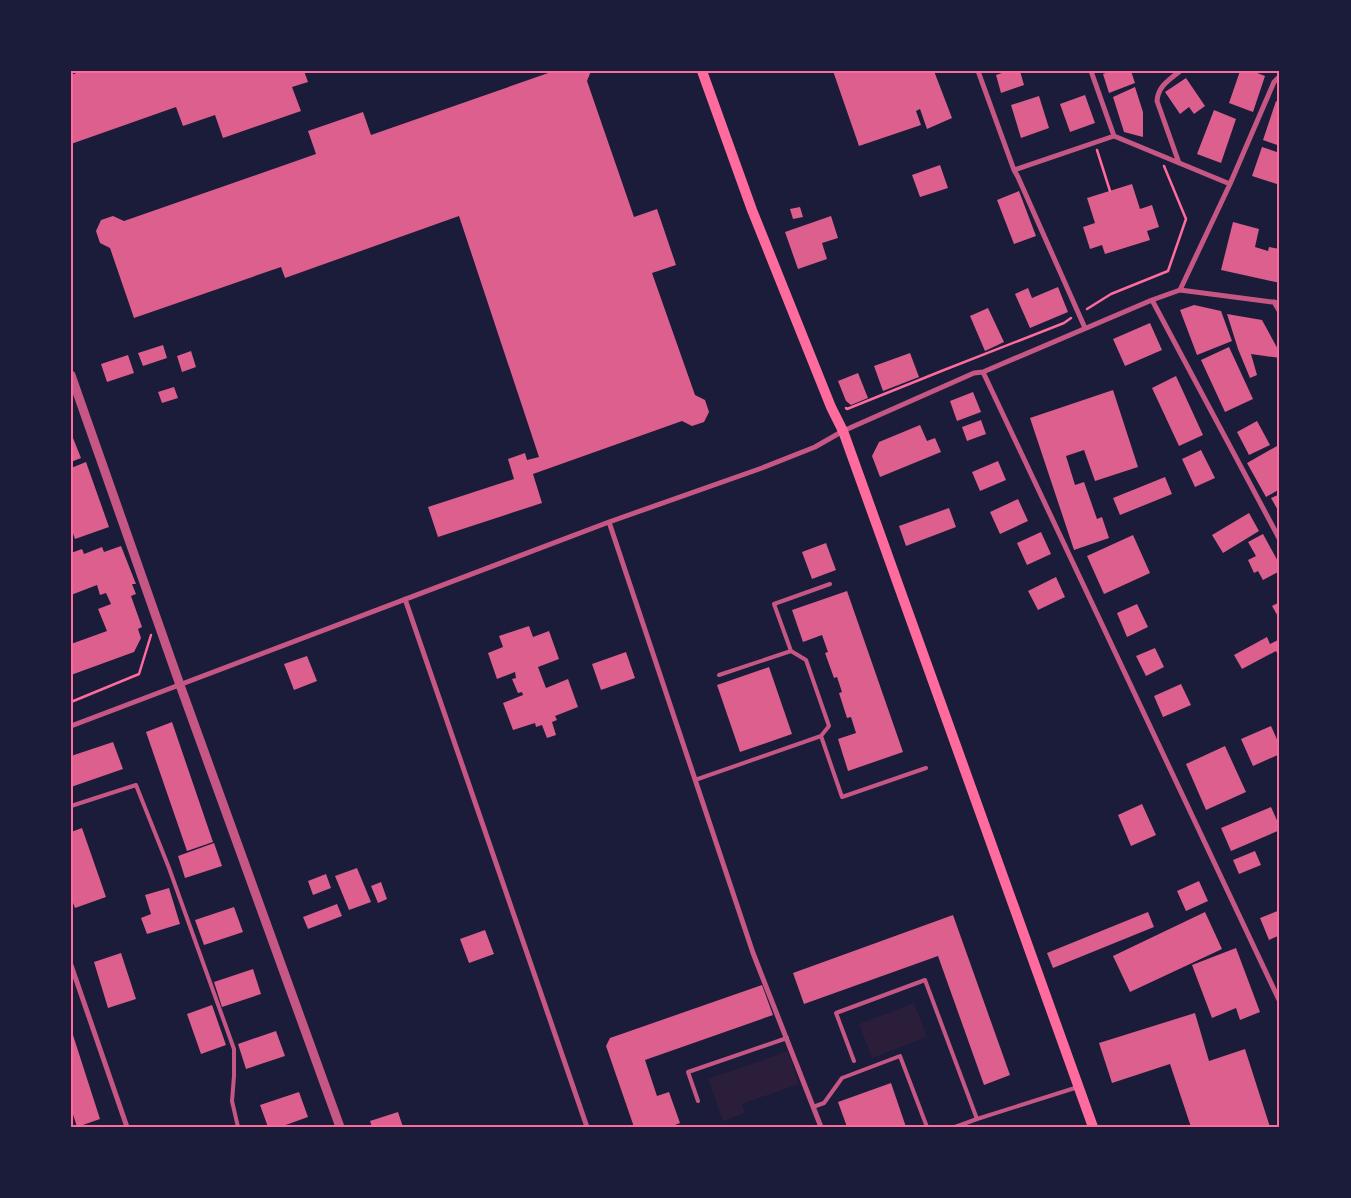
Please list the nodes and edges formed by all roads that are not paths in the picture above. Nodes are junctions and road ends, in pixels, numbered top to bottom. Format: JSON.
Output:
{"nodes":[{"id":1,"x":702,"y":71,"type":"edge"},
{"id":2,"x":978,"y":71,"type":"edge"},
{"id":3,"x":1091,"y":71,"type":"edge"},
{"id":4,"x":1180,"y":71,"type":"edge"},
{"id":5,"x":1280,"y":76,"type":"edge"},
{"id":6,"x":1114,"y":136,"type":"junction"},
{"id":7,"x":1179,"y":163,"type":"junction"},
{"id":8,"x":1014,"y":170,"type":"junction"},
{"id":9,"x":1230,"y":184,"type":"junction"},
{"id":10,"x":1180,"y":290,"type":"junction"},
{"id":11,"x":1152,"y":300,"type":"junction"},
{"id":12,"x":1277,"y":302,"type":"edge"},
{"id":13,"x":1280,"y":312,"type":"edge"},
{"id":14,"x":1085,"y":328,"type":"junction"},
{"id":15,"x":983,"y":372,"type":"junction"},
{"id":16,"x":71,"y":375,"type":"edge"},
{"id":17,"x":843,"y":431,"type":"junction"},
{"id":18,"x":609,"y":522,"type":"junction"},
{"id":19,"x":1280,"y":540,"type":"edge"},
{"id":20,"x":830,"y":584,"type":"dead end"},
{"id":21,"x":405,"y":600,"type":"junction"},
{"id":22,"x":791,"y":651,"type":"junction"},
{"id":23,"x":719,"y":676,"type":"dead end"},
{"id":24,"x":180,"y":685,"type":"junction"},
{"id":25,"x":71,"y":726,"type":"edge"},
{"id":26,"x":821,"y":736,"type":"junction"},
{"id":27,"x":926,"y":768,"type":"dead end"},
{"id":28,"x":696,"y":780,"type":"junction"},
{"id":29,"x":71,"y":806,"type":"edge"},
{"id":30,"x":71,"y":964,"type":"edge"},
{"id":31,"x":1280,"y":1002,"type":"edge"},
{"id":32,"x":786,"y":1038,"type":"junction"},
{"id":33,"x":854,"y":1061,"type":"dead end"},
{"id":34,"x":1078,"y":1087,"type":"junction"},
{"id":35,"x":698,"y":1102,"type":"dead end"},
{"id":36,"x":813,"y":1107,"type":"junction"},
{"id":37,"x":977,"y":1119,"type":"junction"},
{"id":38,"x":127,"y":1127,"type":"edge"},
{"id":39,"x":238,"y":1127,"type":"edge"},
{"id":40,"x":340,"y":1127,"type":"edge"},
{"id":41,"x":587,"y":1127,"type":"edge"},
{"id":42,"x":821,"y":1127,"type":"edge"},
{"id":43,"x":927,"y":1127,"type":"edge"},
{"id":44,"x":956,"y":1127,"type":"edge"},
{"id":45,"x":1093,"y":1127,"type":"edge"}],
"edges":[{"from":1,"to":17,"type":"main road"},
{"from":2,"to":8,"type":"street"},
{"from":3,"to":6,"type":"street"},
{"from":4,"to":7,"type":"street"},
{"from":5,"to":9,"type":"street"},
{"from":6,"to":7,"type":"street"},
{"from":6,"to":8,"type":"street"},
{"from":7,"to":9,"type":"street"},
{"from":8,"to":14,"type":"street"},
{"from":9,"to":10,"type":"street"},
{"from":10,"to":11,"type":"street"},
{"from":10,"to":12,"type":"street"},
{"from":11,"to":14,"type":"street"},
{"from":11,"to":19,"type":"street"},
{"from":12,"to":13,"type":"street"},
{"from":14,"to":15,"type":"street"},
{"from":15,"to":17,"type":"street"},
{"from":15,"to":31,"type":"street"},
{"from":16,"to":24,"type":"street"},
{"from":17,"to":18,"type":"street"},
{"from":17,"to":34,"type":"main road"},
{"from":18,"to":21,"type":"street"},
{"from":18,"to":28,"type":"street"},
{"from":20,"to":22,"type":"lane"},
{"from":21,"to":24,"type":"street"},
{"from":21,"to":41,"type":"street"},
{"from":22,"to":23,"type":"lane"},
{"from":22,"to":26,"type":"lane"},
{"from":24,"to":25,"type":"street"},
{"from":24,"to":40,"type":"street"},
{"from":26,"to":27,"type":"lane"},
{"from":26,"to":28,"type":"lane"},
{"from":28,"to":32,"type":"street"},
{"from":29,"to":39,"type":"lane"},
{"from":30,"to":38,"type":"street"},
{"from":32,"to":35,"type":"lane"},
{"from":32,"to":36,"type":"street"},
{"from":33,"to":37,"type":"lane"},
{"from":34,"to":37,"type":"lane"},
{"from":34,"to":45,"type":"main road"},
{"from":36,"to":42,"type":"street"},
{"from":36,"to":43,"type":"lane"},
{"from":37,"to":44,"type":"lane"}]}
